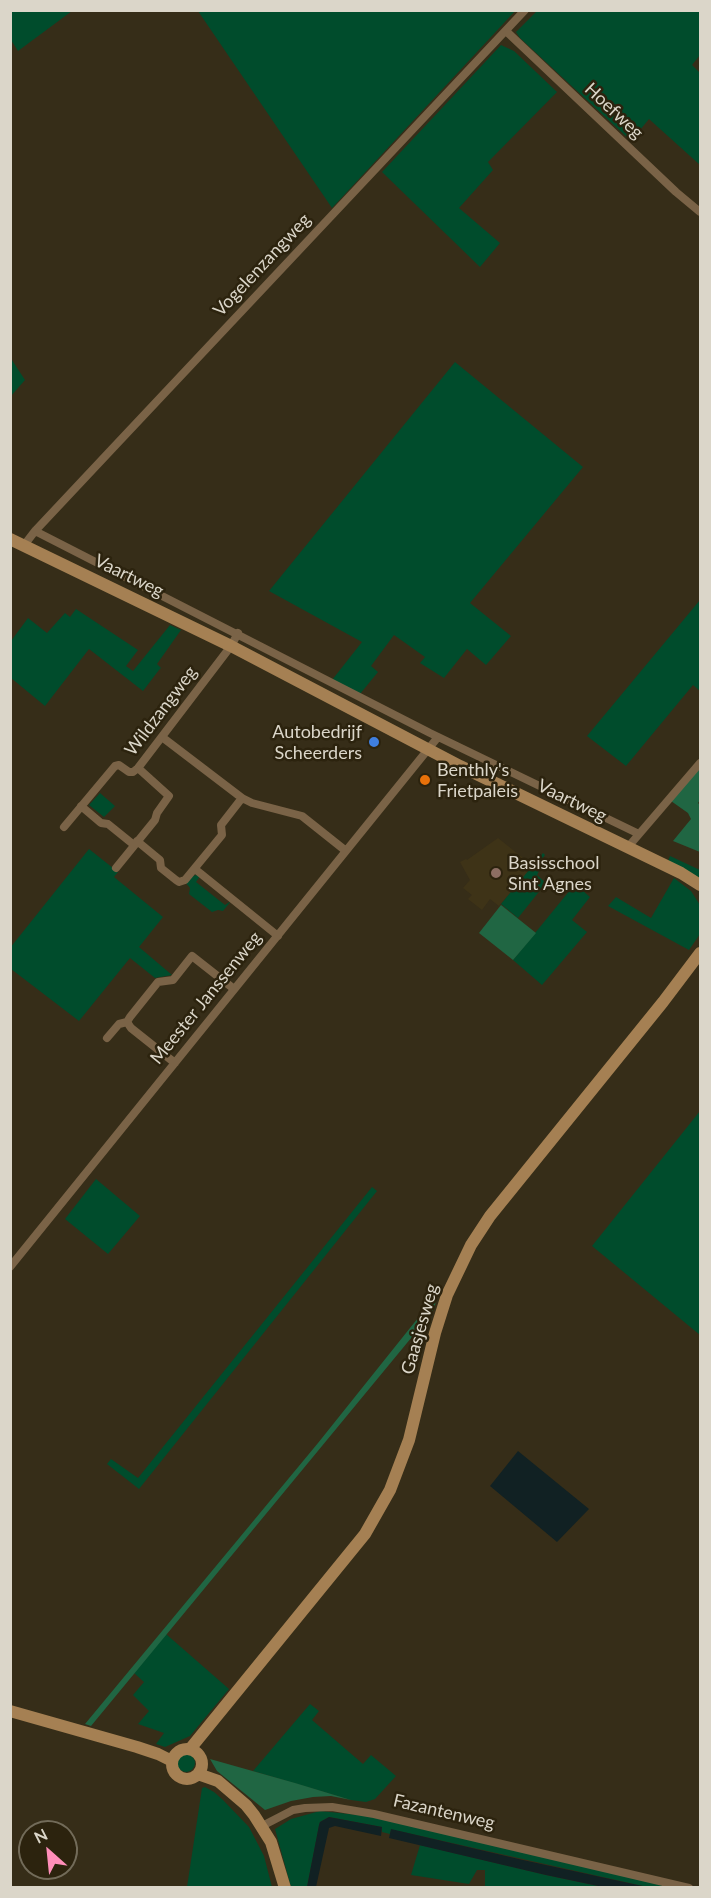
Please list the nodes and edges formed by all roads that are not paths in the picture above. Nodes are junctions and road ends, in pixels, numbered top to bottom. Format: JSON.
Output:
{"nodes":[{"id":1,"x":525,"y":10,"type":"edge"},
{"id":2,"x":506,"y":31,"type":"junction"},
{"id":3,"x":700,"y":212,"type":"edge"},
{"id":4,"x":35,"y":531,"type":"junction"},
{"id":5,"x":10,"y":538,"type":"edge"},
{"id":6,"x":25,"y":544,"type":"junction"},
{"id":7,"x":238,"y":633,"type":"junction"},
{"id":8,"x":231,"y":646,"type":"junction"},
{"id":9,"x":162,"y":737,"type":"junction"},
{"id":10,"x":438,"y":737,"type":"junction"},
{"id":11,"x":429,"y":750,"type":"junction"},
{"id":12,"x":700,"y":763,"type":"edge"},
{"id":13,"x":138,"y":768,"type":"junction"},
{"id":14,"x":242,"y":798,"type":"junction"},
{"id":15,"x":81,"y":806,"type":"junction"},
{"id":16,"x":64,"y":827,"type":"dead end"},
{"id":17,"x":639,"y":834,"type":"junction"},
{"id":18,"x":136,"y":843,"type":"junction"},
{"id":19,"x":628,"y":847,"type":"junction"},
{"id":20,"x":346,"y":851,"type":"junction"},
{"id":21,"x":116,"y":868,"type":"dead end"},
{"id":22,"x":195,"y":869,"type":"junction"},
{"id":23,"x":700,"y":885,"type":"edge"},
{"id":24,"x":278,"y":936,"type":"junction"},
{"id":25,"x":700,"y":953,"type":"edge"},
{"id":26,"x":234,"y":989,"type":"junction"},
{"id":27,"x":127,"y":1023,"type":"junction"},
{"id":28,"x":107,"y":1038,"type":"dead end"},
{"id":29,"x":175,"y":1063,"type":"junction"},
{"id":30,"x":10,"y":1267,"type":"edge"},
{"id":31,"x":10,"y":1711,"type":"edge"},
{"id":32,"x":194,"y":1751,"type":"junction"},
{"id":33,"x":173,"y":1758,"type":"junction"},
{"id":34,"x":200,"y":1771,"type":"junction"},
{"id":35,"x":262,"y":1826,"type":"junction"},
{"id":36,"x":285,"y":1887,"type":"edge"},
{"id":37,"x":689,"y":1887,"type":"edge"}],
"edges":[{"from":1,"to":2,"type":"street","name":"Vogelenzangweg"},
{"from":2,"to":3,"type":"street","name":"Hoefweg"},
{"from":2,"to":4,"type":"street","name":"Vogelenzangweg"},
{"from":4,"to":6,"type":"street","name":"Vogelenzangweg"},
{"from":4,"to":7,"type":"street","name":"Vaartweg"},
{"from":5,"to":6,"type":"main road","name":"Vaartweg"},
{"from":6,"to":8,"type":"main road","name":"Vaartweg"},
{"from":7,"to":8,"type":"street"},
{"from":7,"to":10,"type":"street","name":"Vaartweg"},
{"from":8,"to":9,"type":"street","name":"Wildzangweg"},
{"from":8,"to":11,"type":"main road","name":"Vaartweg"},
{"from":9,"to":13,"type":"street","name":"Wildzangweg"},
{"from":9,"to":14,"type":"street"},
{"from":10,"to":11,"type":"street"},
{"from":10,"to":17,"type":"street","name":"Vaartweg"},
{"from":11,"to":19,"type":"main road","name":"Vaartweg"},
{"from":11,"to":20,"type":"street","name":"Meester Janssenweg"},
{"from":12,"to":17,"type":"street"},
{"from":13,"to":15,"type":"street","name":"Wildzangweg"},
{"from":13,"to":18,"type":"street"},
{"from":14,"to":20,"type":"street"},
{"from":14,"to":22,"type":"street"},
{"from":15,"to":16,"type":"street","name":"Wildzangweg"},
{"from":15,"to":18,"type":"street"},
{"from":17,"to":19,"type":"street"},
{"from":18,"to":21,"type":"street"},
{"from":18,"to":22,"type":"street"},
{"from":19,"to":23,"type":"main road","name":"Vaartweg"},
{"from":20,"to":24,"type":"street","name":"Meester Janssenweg"},
{"from":22,"to":24,"type":"street"},
{"from":24,"to":26,"type":"street","name":"Meester Janssenweg"},
{"from":25,"to":32,"type":"main road","name":"Gaasjesweg"},
{"from":26,"to":27,"type":"street"},
{"from":26,"to":29,"type":"street","name":"Meester Janssenweg"},
{"from":27,"to":28,"type":"street"},
{"from":27,"to":29,"type":"street"},
{"from":29,"to":30,"type":"street","name":"Meester Janssenweg"},
{"from":31,"to":33,"type":"main road"},
{"from":32,"to":33,"type":"main road"},
{"from":32,"to":34,"type":"main road"},
{"from":33,"to":34,"type":"main road"},
{"from":34,"to":35,"type":"main road"},
{"from":35,"to":36,"type":"main road"},
{"from":35,"to":37,"type":"street","name":"Fazantenweg"}]}
